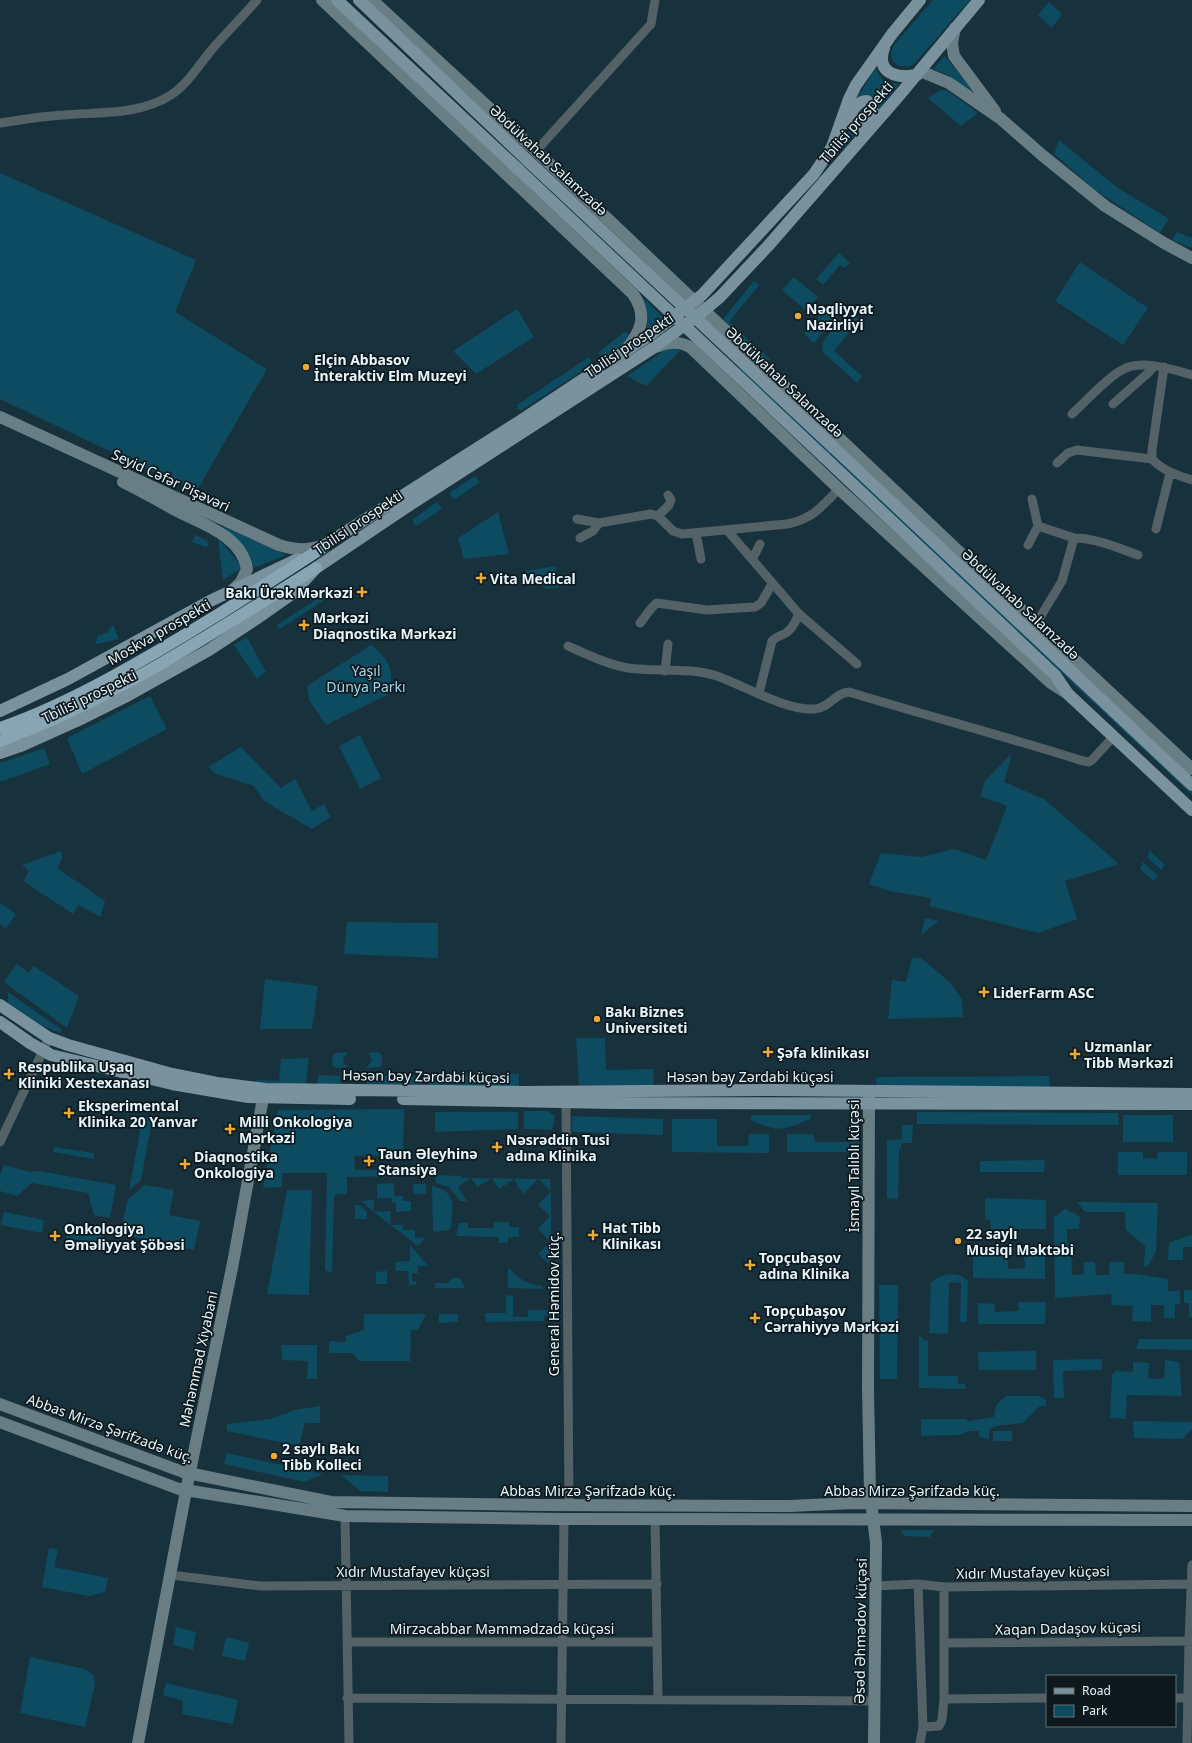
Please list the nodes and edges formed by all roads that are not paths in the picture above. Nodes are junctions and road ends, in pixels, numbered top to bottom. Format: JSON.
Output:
{"nodes":[{"id":1,"x":257,"y":0,"type":"edge"},
{"id":2,"x":322,"y":0,"type":"edge"},
{"id":3,"x":337,"y":0,"type":"edge"},
{"id":4,"x":359,"y":0,"type":"edge"},
{"id":5,"x":372,"y":0,"type":"edge"},
{"id":6,"x":655,"y":0,"type":"edge"},
{"id":7,"x":920,"y":0,"type":"edge"},
{"id":8,"x":979,"y":0,"type":"edge"},
{"id":9,"x":956,"y":28,"type":"junction"},
{"id":10,"x":885,"y":43,"type":"junction"},
{"id":11,"x":919,"y":73,"type":"junction"},
{"id":12,"x":988,"y":106,"type":"junction"},
{"id":13,"x":0,"y":123,"type":"edge"},
{"id":14,"x":832,"y":147,"type":"junction"},
{"id":15,"x":536,"y":151,"type":"junction"},
{"id":16,"x":768,"y":246,"type":"junction"},
{"id":17,"x":647,"y":257,"type":"junction"},
{"id":18,"x":1192,"y":258,"type":"edge"},
{"id":19,"x":620,"y":281,"type":"junction"},
{"id":20,"x":694,"y":302,"type":"junction"},
{"id":21,"x":704,"y":311,"type":"junction"},
{"id":22,"x":653,"y":348,"type":"junction"},
{"id":23,"x":746,"y":351,"type":"junction"},
{"id":24,"x":624,"y":352,"type":"junction"},
{"id":25,"x":1154,"y":366,"type":"junction"},
{"id":26,"x":1164,"y":367,"type":"junction"},
{"id":27,"x":1192,"y":375,"type":"edge"},
{"id":28,"x":722,"y":378,"type":"junction"},
{"id":29,"x":1113,"y":404,"type":"dead end"},
{"id":30,"x":1072,"y":414,"type":"dead end"},
{"id":31,"x":0,"y":417,"type":"edge"},
{"id":32,"x":0,"y":426,"type":"edge"},
{"id":33,"x":1152,"y":459,"type":"junction"},
{"id":34,"x":1057,"y":463,"type":"dead end"},
{"id":35,"x":1170,"y":473,"type":"junction"},
{"id":36,"x":1192,"y":480,"type":"edge"},
{"id":37,"x":839,"y":489,"type":"junction"},
{"id":38,"x":668,"y":495,"type":"dead end"},
{"id":39,"x":1032,"y":499,"type":"dead end"},
{"id":40,"x":185,"y":509,"type":"junction"},
{"id":41,"x":658,"y":516,"type":"junction"},
{"id":42,"x":577,"y":519,"type":"dead end"},
{"id":43,"x":599,"y":523,"type":"junction"},
{"id":44,"x":1038,"y":526,"type":"junction"},
{"id":45,"x":1156,"y":529,"type":"dead end"},
{"id":46,"x":727,"y":530,"type":"junction"},
{"id":47,"x":696,"y":533,"type":"junction"},
{"id":48,"x":580,"y":538,"type":"dead end"},
{"id":49,"x":1074,"y":538,"type":"junction"},
{"id":50,"x":329,"y":544,"type":"junction"},
{"id":51,"x":760,"y":544,"type":"dead end"},
{"id":52,"x":1028,"y":545,"type":"dead end"},
{"id":53,"x":1138,"y":555,"type":"dead end"},
{"id":54,"x":750,"y":558,"type":"junction"},
{"id":55,"x":701,"y":559,"type":"dead end"},
{"id":56,"x":316,"y":568,"type":"junction"},
{"id":57,"x":772,"y":584,"type":"junction"},
{"id":58,"x":234,"y":589,"type":"junction"},
{"id":59,"x":799,"y":614,"type":"junction"},
{"id":60,"x":640,"y":624,"type":"dead end"},
{"id":61,"x":1036,"y":624,"type":"junction"},
{"id":62,"x":668,"y":644,"type":"dead end"},
{"id":63,"x":568,"y":646,"type":"dead end"},
{"id":64,"x":857,"y":664,"type":"dead end"},
{"id":65,"x":665,"y":670,"type":"junction"},
{"id":66,"x":760,"y":693,"type":"junction"},
{"id":67,"x":1068,"y":694,"type":"junction"},
{"id":68,"x":0,"y":711,"type":"edge"},
{"id":69,"x":0,"y":728,"type":"edge"},
{"id":70,"x":1114,"y":736,"type":"junction"},
{"id":71,"x":0,"y":741,"type":"edge"},
{"id":72,"x":0,"y":753,"type":"edge"},
{"id":73,"x":1192,"y":769,"type":"edge"},
{"id":74,"x":1192,"y":785,"type":"edge"},
{"id":75,"x":1192,"y":810,"type":"edge"},
{"id":76,"x":0,"y":1005,"type":"edge"},
{"id":77,"x":0,"y":1022,"type":"edge"},
{"id":78,"x":37,"y":1031,"type":"junction"},
{"id":79,"x":49,"y":1038,"type":"junction"},
{"id":80,"x":30,"y":1043,"type":"junction"},
{"id":81,"x":43,"y":1051,"type":"junction"},
{"id":82,"x":1192,"y":1094,"type":"edge"},
{"id":83,"x":655,"y":1097,"type":"junction"},
{"id":84,"x":869,"y":1097,"type":"junction"},
{"id":85,"x":263,"y":1098,"type":"junction"},
{"id":86,"x":566,"y":1102,"type":"junction"},
{"id":87,"x":1192,"y":1104,"type":"edge"},
{"id":88,"x":0,"y":1142,"type":"edge"},
{"id":89,"x":0,"y":1404,"type":"edge"},
{"id":90,"x":0,"y":1422,"type":"edge"},
{"id":91,"x":190,"y":1473,"type":"junction"},
{"id":92,"x":186,"y":1491,"type":"junction"},
{"id":93,"x":871,"y":1504,"type":"junction"},
{"id":94,"x":569,"y":1505,"type":"junction"},
{"id":95,"x":595,"y":1505,"type":"junction"},
{"id":96,"x":1061,"y":1505,"type":"junction"},
{"id":97,"x":1192,"y":1506,"type":"edge"},
{"id":98,"x":345,"y":1516,"type":"junction"},
{"id":99,"x":595,"y":1518,"type":"junction"},
{"id":100,"x":655,"y":1518,"type":"junction"},
{"id":101,"x":564,"y":1519,"type":"junction"},
{"id":102,"x":873,"y":1520,"type":"junction"},
{"id":103,"x":1061,"y":1520,"type":"junction"},
{"id":104,"x":1192,"y":1520,"type":"edge"},
{"id":105,"x":1192,"y":1565,"type":"edge"},
{"id":106,"x":170,"y":1575,"type":"junction"},
{"id":107,"x":657,"y":1584,"type":"junction"},
{"id":108,"x":918,"y":1584,"type":"junction"},
{"id":109,"x":1192,"y":1584,"type":"edge"},
{"id":110,"x":345,"y":1585,"type":"junction"},
{"id":111,"x":562,"y":1585,"type":"junction"},
{"id":112,"x":874,"y":1586,"type":"junction"},
{"id":113,"x":944,"y":1587,"type":"junction"},
{"id":114,"x":1190,"y":1641,"type":"edge"},
{"id":115,"x":347,"y":1642,"type":"junction"},
{"id":116,"x":561,"y":1642,"type":"junction"},
{"id":117,"x":657,"y":1642,"type":"junction"},
{"id":118,"x":944,"y":1644,"type":"junction"},
{"id":119,"x":347,"y":1698,"type":"junction"},
{"id":120,"x":561,"y":1698,"type":"junction"},
{"id":121,"x":658,"y":1698,"type":"junction"},
{"id":122,"x":1046,"y":1698,"type":"edge"},
{"id":123,"x":1176,"y":1698,"type":"edge"},
{"id":124,"x":1191,"y":1698,"type":"edge"},
{"id":125,"x":944,"y":1699,"type":"junction"},
{"id":126,"x":874,"y":1701,"type":"junction"},
{"id":127,"x":923,"y":1727,"type":"junction"},
{"id":128,"x":138,"y":1743,"type":"edge"},
{"id":129,"x":349,"y":1743,"type":"edge"},
{"id":130,"x":561,"y":1743,"type":"edge"},
{"id":131,"x":874,"y":1743,"type":"edge"},
{"id":132,"x":920,"y":1743,"type":"edge"},
{"id":133,"x":1188,"y":1743,"type":"edge"}],
"edges":[{"from":1,"to":13,"type":"street"},
{"from":2,"to":19,"type":"main road"},
{"from":3,"to":67,"type":"main road","name":"Əbdülvahab Salamzadə","bridge":true},
{"from":4,"to":74,"type":"main road","name":"Əbdülvahab Salamzadə","bridge":true},
{"from":5,"to":15,"type":"main road","name":"Əbdülvahab Salamzadə"},
{"from":6,"to":15,"type":"street","name":"Əbdülvahab Salamzadə"},
{"from":7,"to":10,"type":"main road","name":"Tbilisi prospekti"},
{"from":8,"to":9,"type":"main road","name":"Tbilisi prospekti"},
{"from":9,"to":11,"type":"main road","name":"Tbilisi prospekti"},
{"from":9,"to":12,"type":"main road"},
{"from":10,"to":11,"type":"main road"},
{"from":10,"to":14,"type":"main road","name":"Tbilisi prospekti"},
{"from":11,"to":12,"type":"main road"},
{"from":11,"to":16,"type":"main road","name":"Tbilisi prospekti"},
{"from":12,"to":18,"type":"main road"},
{"from":14,"to":16,"type":"main road"},
{"from":14,"to":20,"type":"main road","name":"Tbilisi prospekti"},
{"from":15,"to":17,"type":"main road","name":"Əbdülvahab Salamzadə"},
{"from":16,"to":21,"type":"main road","name":"Tbilisi prospekti"},
{"from":17,"to":19,"type":"main road"},
{"from":17,"to":20,"type":"main road","name":"Əbdülvahab Salamzadə"},
{"from":19,"to":24,"type":"main road"},
{"from":20,"to":21,"type":"main road","name":"Əbdülvahab Salamzadə"},
{"from":20,"to":24,"type":"main road","name":"Tbilisi prospekti"},
{"from":21,"to":22,"type":"main road","name":"Tbilisi prospekti"},
{"from":21,"to":23,"type":"main road","name":"Əbdülvahab Salamzadə"},
{"from":22,"to":28,"type":"main road","name":"Əbdülvahab Salamzadə"},
{"from":22,"to":56,"type":"main road","name":"Tbilisi prospekti"},
{"from":23,"to":28,"type":"main road"},
{"from":23,"to":61,"type":"main road","name":"Əbdülvahab Salamzadə"},
{"from":24,"to":50,"type":"main road","name":"Tbilisi prospekti"},
{"from":25,"to":26,"type":"street"},
{"from":25,"to":29,"type":"street"},
{"from":25,"to":30,"type":"street"},
{"from":26,"to":27,"type":"street"},
{"from":26,"to":33,"type":"street"},
{"from":28,"to":37,"type":"main road","name":"Əbdülvahab Salamzadə"},
{"from":31,"to":40,"type":"main road","name":"Seyid Cəfər Pişəvəri"},
{"from":32,"to":40,"type":"main road","name":"Seyid Cəfər Pişəvəri"},
{"from":33,"to":34,"type":"street"},
{"from":33,"to":35,"type":"street"},
{"from":35,"to":36,"type":"street"},
{"from":35,"to":45,"type":"street"},
{"from":37,"to":46,"type":"street"},
{"from":37,"to":67,"type":"main road","name":"Əbdülvahab Salamzadə"},
{"from":38,"to":41,"type":"street"},
{"from":39,"to":44,"type":"street"},
{"from":40,"to":50,"type":"main road","name":"Seyid Cəfər Pişəvəri"},
{"from":40,"to":58,"type":"main road","name":"Seyid Cəfər Pişəvəri"},
{"from":41,"to":43,"type":"street"},
{"from":41,"to":47,"type":"street"},
{"from":42,"to":43,"type":"street"},
{"from":43,"to":48,"type":"street"},
{"from":44,"to":49,"type":"street"},
{"from":44,"to":52,"type":"street"},
{"from":46,"to":47,"type":"street"},
{"from":46,"to":54,"type":"street"},
{"from":47,"to":55,"type":"street"},
{"from":49,"to":53,"type":"street"},
{"from":49,"to":61,"type":"street"},
{"from":50,"to":58,"type":"main road","name":"Tbilisi prospekti"},
{"from":50,"to":69,"type":"highway","name":"Moskva prospekti"},
{"from":51,"to":54,"type":"street"},
{"from":54,"to":57,"type":"street"},
{"from":56,"to":71,"type":"highway","name":"Moskva prospekti"},
{"from":56,"to":72,"type":"main road","name":"Tbilisi prospekti"},
{"from":57,"to":59,"type":"street"},
{"from":57,"to":60,"type":"street"},
{"from":58,"to":68,"type":"main road","name":"Tbilisi prospekti"},
{"from":59,"to":64,"type":"street"},
{"from":59,"to":66,"type":"street"},
{"from":61,"to":73,"type":"main road","name":"Əbdülvahab Salamzadə"},
{"from":62,"to":65,"type":"street"},
{"from":63,"to":65,"type":"street"},
{"from":65,"to":66,"type":"street"},
{"from":66,"to":70,"type":"street"},
{"from":67,"to":70,"type":"main road","name":"Əbdülvahab Salamzadə"},
{"from":70,"to":75,"type":"main road","name":"Əbdülvahab Salamzadə"},
{"from":76,"to":78,"type":"main road","name":"Həsən bəy Zərdabi küçəsi"},
{"from":77,"to":80,"type":"main road","name":"Həsən bəy Zərdabi küçəsi"},
{"from":78,"to":79,"type":"main road","name":"Həsən bəy Zərdabi küçəsi"},
{"from":78,"to":80,"type":"main road"},
{"from":79,"to":81,"type":"street"},
{"from":79,"to":83,"type":"main road","name":"Həsən bəy Zərdabi küçəsi"},
{"from":80,"to":81,"type":"main road","name":"Həsən bəy Zərdabi küçəsi"},
{"from":81,"to":85,"type":"main road","name":"Həsən bəy Zərdabi küçəsi"},
{"from":81,"to":88,"type":"street"},
{"from":82,"to":84,"type":"main road"},
{"from":83,"to":84,"type":"main road","name":"Həsən bəy Zərdabi küçəsi"},
{"from":83,"to":86,"type":"main road","name":"Həsən bəy Zərdabi küçəsi"},
{"from":84,"to":87,"type":"main road"},
{"from":84,"to":93,"type":"main road","name":"İsmayıl Talıblı küçəsi"},
{"from":85,"to":86,"type":"main road","name":"Həsən bəy Zərdabi küçəsi"},
{"from":85,"to":91,"type":"main road","name":"Məhəmməd Xiyabani"},
{"from":86,"to":94,"type":"street","name":"General Həmidov küç."},
{"from":89,"to":91,"type":"main road","name":"Abbas Mirzə Şərifzadə küç."},
{"from":90,"to":92,"type":"main road","name":"Abbas Mirzə Şərifzadə küç."},
{"from":91,"to":92,"type":"main road","name":"Məhəmməd Xiyabani"},
{"from":91,"to":94,"type":"main road","name":"Abbas Mirzə Şərifzadə küç."},
{"from":92,"to":98,"type":"main road","name":"Abbas Mirzə Şərifzadə küç."},
{"from":92,"to":106,"type":"main road","name":"Məhəmməd Xiyabani"},
{"from":93,"to":95,"type":"main road","name":"Abbas Mirzə Şərifzadə küç."},
{"from":93,"to":96,"type":"main road","name":"Abbas Mirzə Şərifzadə küç."},
{"from":93,"to":102,"type":"main road","name":"İsmayıl Talıblı küçəsi"},
{"from":94,"to":95,"type":"main road","name":"Abbas Mirzə Şərifzadə küç."},
{"from":95,"to":99,"type":"main road"},
{"from":96,"to":97,"type":"main road","name":"Abbas Mirzə Şərifzadə küç."},
{"from":96,"to":103,"type":"main road"},
{"from":98,"to":101,"type":"main road","name":"Abbas Mirzə Şərifzadə küç."},
{"from":98,"to":110,"type":"street"},
{"from":99,"to":100,"type":"main road","name":"Abbas Mirzə Şərifzadə küç."},
{"from":99,"to":101,"type":"main road","name":"Abbas Mirzə Şərifzadə küç."},
{"from":100,"to":102,"type":"main road","name":"Abbas Mirzə Şərifzadə küç."},
{"from":100,"to":107,"type":"street"},
{"from":101,"to":111,"type":"street"},
{"from":102,"to":103,"type":"main road","name":"Abbas Mirzə Şərifzadə küç."},
{"from":102,"to":112,"type":"main road","name":"Əsəd Əhmədov küçəsi"},
{"from":103,"to":104,"type":"main road"},
{"from":105,"to":109,"type":"street"},
{"from":106,"to":110,"type":"street","name":"Xıdır Mustafayev küçəsi"},
{"from":106,"to":128,"type":"main road","name":"Məhəmməd Xiyabani"},
{"from":107,"to":111,"type":"street","name":"Xıdır Mustafayev küçəsi"},
{"from":107,"to":117,"type":"street"},
{"from":108,"to":112,"type":"street","name":"Xıdır Mustafayev küçəsi"},
{"from":108,"to":113,"type":"street","name":"Xıdır Mustafayev küçəsi"},
{"from":108,"to":127,"type":"street"},
{"from":109,"to":113,"type":"street","name":"Xıdır Mustafayev küçəsi"},
{"from":109,"to":114,"type":"street"},
{"from":110,"to":111,"type":"street","name":"Xıdır Mustafayev küçəsi"},
{"from":110,"to":115,"type":"street"},
{"from":111,"to":116,"type":"street"},
{"from":112,"to":126,"type":"main road","name":"Əsəd Əhmədov küçəsi"},
{"from":113,"to":118,"type":"street"},
{"from":114,"to":118,"type":"street","name":"Xaqan Dadaşov küçəsi"},
{"from":114,"to":124,"type":"street"},
{"from":115,"to":116,"type":"street","name":"Mirzəcabbar Məmmədzadə küçəsi"},
{"from":115,"to":119,"type":"street"},
{"from":116,"to":117,"type":"street","name":"Mirzəcabbar Məmmədzadə küçəsi"},
{"from":116,"to":120,"type":"street"},
{"from":117,"to":121,"type":"street"},
{"from":118,"to":125,"type":"street"},
{"from":119,"to":120,"type":"street"},
{"from":119,"to":129,"type":"street"},
{"from":120,"to":121,"type":"street"},
{"from":120,"to":130,"type":"street"},
{"from":121,"to":126,"type":"street"},
{"from":122,"to":125,"type":"street"},
{"from":123,"to":124,"type":"street"},
{"from":124,"to":133,"type":"street"},
{"from":125,"to":127,"type":"street"},
{"from":126,"to":131,"type":"main road","name":"Əsəd Əhmədov küçəsi"},
{"from":127,"to":132,"type":"street"}]}
